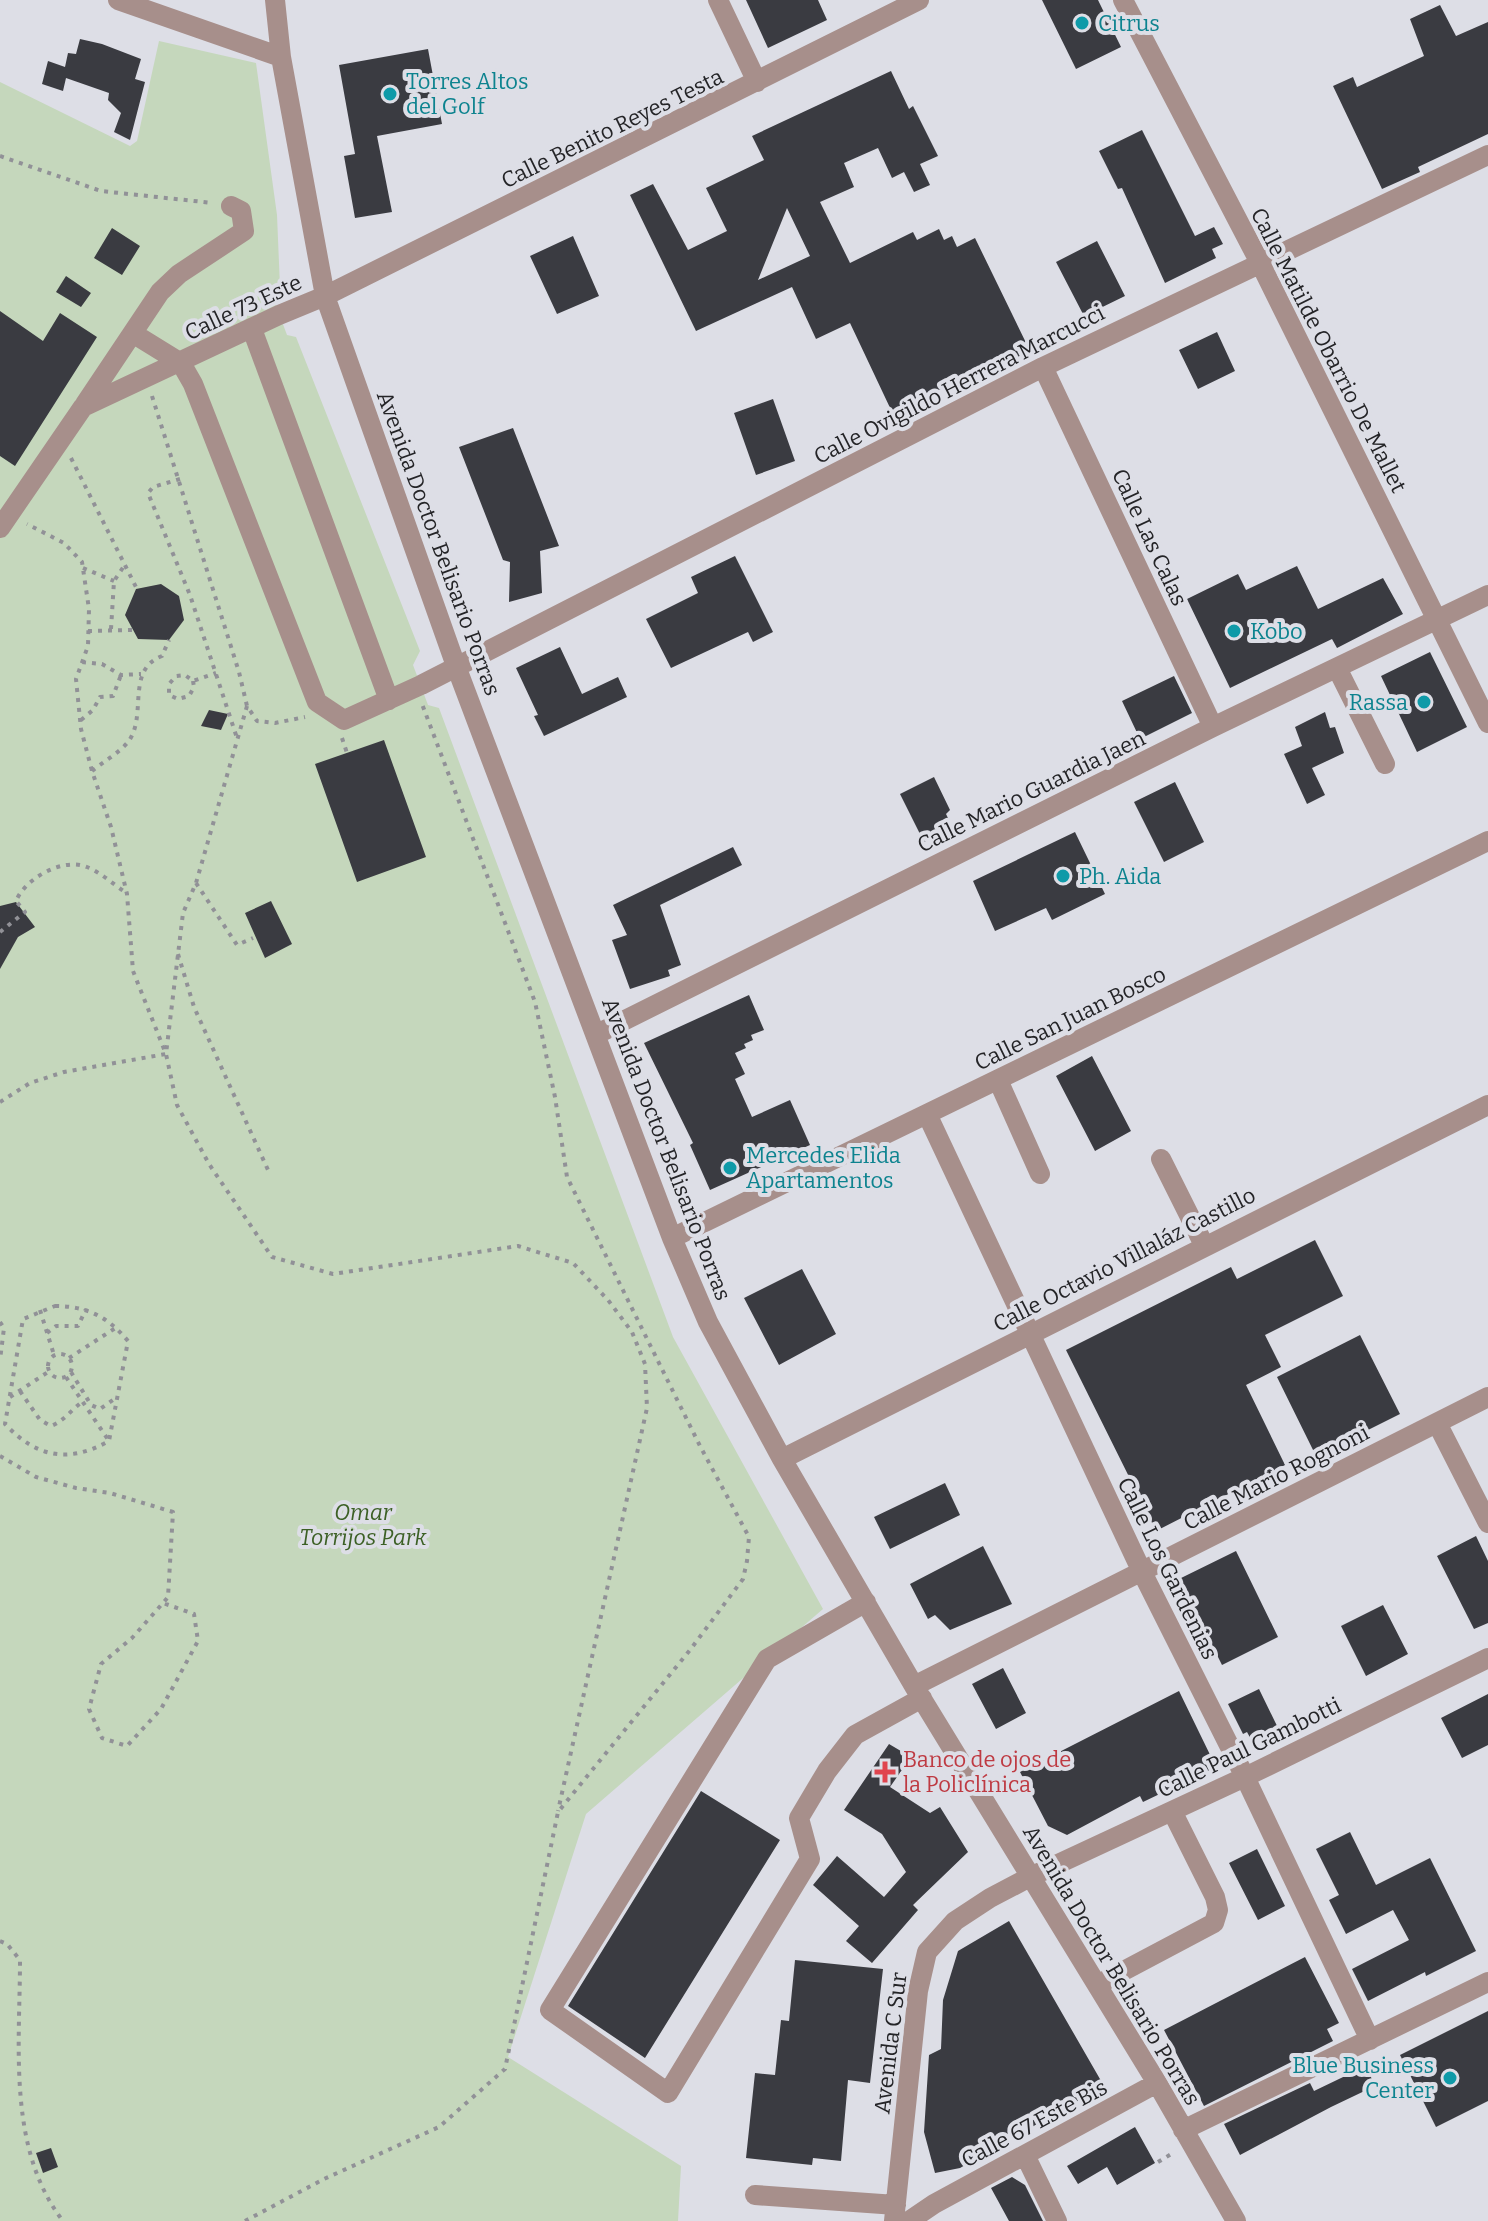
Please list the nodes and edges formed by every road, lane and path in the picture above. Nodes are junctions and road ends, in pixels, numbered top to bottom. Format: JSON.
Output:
{"nodes":[{"id":1,"x":118,"y":0,"type":"edge"},
{"id":2,"x":275,"y":0,"type":"edge"},
{"id":3,"x":718,"y":0,"type":"edge"},
{"id":4,"x":919,"y":0,"type":"edge"},
{"id":5,"x":1123,"y":0,"type":"edge"},
{"id":6,"x":281,"y":57,"type":"junction"},
{"id":7,"x":757,"y":82,"type":"junction"},
{"id":8,"x":1488,"y":155,"type":"edge"},
{"id":9,"x":0,"y":156,"type":"edge"},
{"id":10,"x":231,"y":206,"type":"joint"},
{"id":11,"x":1260,"y":263,"type":"junction"},
{"id":12,"x":325,"y":296,"type":"junction"},
{"id":13,"x":252,"y":329,"type":"junction"},
{"id":14,"x":134,"y":334,"type":"junction"},
{"id":15,"x":181,"y":363,"type":"junction"},
{"id":16,"x":1043,"y":367,"type":"junction"},
{"id":17,"x":150,"y":390,"type":"dead end"},
{"id":18,"x":83,"y":407,"type":"junction"},
{"id":19,"x":66,"y":448,"type":"dead end"},
{"id":20,"x":180,"y":479,"type":"junction"},
{"id":21,"x":23,"y":521,"type":"dead end"},
{"id":22,"x":0,"y":528,"type":"edge"},
{"id":23,"x":124,"y":566,"type":"junction"},
{"id":24,"x":82,"y":568,"type":"junction"},
{"id":25,"x":114,"y":581,"type":"junction"},
{"id":26,"x":137,"y":589,"type":"dead end"},
{"id":27,"x":1488,"y":595,"type":"edge"},
{"id":28,"x":1437,"y":620,"type":"junction"},
{"id":29,"x":111,"y":629,"type":"junction"},
{"id":30,"x":133,"y":630,"type":"dead end"},
{"id":31,"x":88,"y":631,"type":"junction"},
{"id":32,"x":169,"y":640,"type":"dead end"},
{"id":33,"x":82,"y":662,"type":"junction"},
{"id":34,"x":456,"y":666,"type":"junction"},
{"id":35,"x":1337,"y":668,"type":"junction"},
{"id":36,"x":216,"y":673,"type":"junction"},
{"id":37,"x":141,"y":674,"type":"dead end"},
{"id":38,"x":121,"y":675,"type":"junction"},
{"id":39,"x":193,"y":681,"type":"junction"},
{"id":40,"x":389,"y":700,"type":"junction"},
{"id":41,"x":421,"y":703,"type":"dead end"},
{"id":42,"x":247,"y":706,"type":"junction"},
{"id":43,"x":306,"y":717,"type":"dead end"},
{"id":44,"x":80,"y":721,"type":"junction"},
{"id":45,"x":1488,"y":723,"type":"edge"},
{"id":46,"x":1213,"y":727,"type":"junction"},
{"id":47,"x":350,"y":735,"type":"dead end"},
{"id":48,"x":238,"y":742,"type":"junction"},
{"id":49,"x":347,"y":753,"type":"dead end"},
{"id":50,"x":1385,"y":764,"type":"dead end"},
{"id":51,"x":92,"y":771,"type":"junction"},
{"id":52,"x":1488,"y":841,"type":"edge"},
{"id":53,"x":196,"y":883,"type":"junction"},
{"id":54,"x":127,"y":894,"type":"junction"},
{"id":55,"x":0,"y":932,"type":"edge"},
{"id":56,"x":253,"y":938,"type":"dead end"},
{"id":57,"x":177,"y":950,"type":"junction"},
{"id":58,"x":597,"y":1034,"type":"junction"},
{"id":59,"x":166,"y":1054,"type":"junction"},
{"id":60,"x":998,"y":1080,"type":"junction"},
{"id":61,"x":0,"y":1102,"type":"edge"},
{"id":62,"x":1488,"y":1105,"type":"edge"},
{"id":63,"x":927,"y":1114,"type":"junction"},
{"id":64,"x":1161,"y":1159,"type":"dead end"},
{"id":65,"x":268,"y":1170,"type":"dead end"},
{"id":66,"x":1040,"y":1174,"type":"dead end"},
{"id":67,"x":672,"y":1238,"type":"junction"},
{"id":68,"x":1204,"y":1245,"type":"junction"},
{"id":69,"x":86,"y":1309,"type":"junction"},
{"id":70,"x":40,"y":1310,"type":"junction"},
{"id":71,"x":0,"y":1322,"type":"edge"},
{"id":72,"x":117,"y":1327,"type":"junction"},
{"id":73,"x":47,"y":1333,"type":"junction"},
{"id":74,"x":1029,"y":1333,"type":"junction"},
{"id":75,"x":54,"y":1355,"type":"junction"},
{"id":76,"x":69,"y":1358,"type":"junction"},
{"id":77,"x":0,"y":1360,"type":"edge"},
{"id":78,"x":48,"y":1372,"type":"junction"},
{"id":79,"x":71,"y":1372,"type":"junction"},
{"id":80,"x":66,"y":1377,"type":"junction"},
{"id":81,"x":20,"y":1391,"type":"junction"},
{"id":82,"x":117,"y":1397,"type":"junction"},
{"id":83,"x":1488,"y":1397,"type":"edge"},
{"id":84,"x":9,"y":1398,"type":"junction"},
{"id":85,"x":82,"y":1402,"type":"junction"},
{"id":86,"x":1437,"y":1423,"type":"junction"},
{"id":87,"x":109,"y":1441,"type":"junction"},
{"id":88,"x":0,"y":1456,"type":"edge"},
{"id":89,"x":782,"y":1459,"type":"junction"},
{"id":90,"x":1488,"y":1523,"type":"edge"},
{"id":91,"x":1142,"y":1572,"type":"junction"},
{"id":92,"x":866,"y":1602,"type":"junction"},
{"id":93,"x":163,"y":1603,"type":"junction"},
{"id":94,"x":1488,"y":1658,"type":"edge"},
{"id":95,"x":918,"y":1692,"type":"junction"},
{"id":96,"x":1245,"y":1777,"type":"junction"},
{"id":97,"x":1172,"y":1811,"type":"junction"},
{"id":98,"x":558,"y":1812,"type":"junction"},
{"id":99,"x":1030,"y":1877,"type":"junction"},
{"id":100,"x":0,"y":1941,"type":"edge"},
{"id":101,"x":1488,"y":1982,"type":"edge"},
{"id":102,"x":1097,"y":1985,"type":"junction"},
{"id":103,"x":1370,"y":2040,"type":"junction"},
{"id":104,"x":1157,"y":2083,"type":"junction"},
{"id":105,"x":904,"y":2110,"type":"junction"},
{"id":106,"x":1183,"y":2130,"type":"junction"},
{"id":107,"x":1025,"y":2155,"type":"junction"},
{"id":108,"x":755,"y":2195,"type":"dead end"},
{"id":109,"x":934,"y":2204,"type":"junction"},
{"id":110,"x":899,"y":2216,"type":"edge"},
{"id":111,"x":63,"y":2221,"type":"edge"},
{"id":112,"x":245,"y":2221,"type":"edge"},
{"id":113,"x":1057,"y":2221,"type":"edge"},
{"id":114,"x":1236,"y":2221,"type":"edge"}],
"edges":[{"from":1,"to":6,"type":"street"},
{"from":2,"to":6,"type":"street","name":"Avenida Doctor Belisario Porras"},
{"from":3,"to":7,"type":"street"},
{"from":4,"to":7,"type":"street","name":"Calle Benito Reyes Testa"},
{"from":5,"to":11,"type":"street","name":"Calle Matilde Obarrio De Mallet"},
{"from":6,"to":12,"type":"street","name":"Avenida Doctor Belisario Porras"},
{"from":7,"to":12,"type":"street","name":"Calle Benito Reyes Testa"},
{"from":8,"to":11,"type":"street","name":"Calle Ovigildo Herrera Marcucci"},
{"from":9,"to":10,"type":"path"},
{"from":10,"to":14,"type":"street"},
{"from":11,"to":16,"type":"street","name":"Calle Ovigildo Herrera Marcucci"},
{"from":11,"to":28,"type":"street","name":"Calle Matilde Obarrio De Mallet"},
{"from":12,"to":13,"type":"street","name":"Calle 73 Este"},
{"from":12,"to":34,"type":"street","name":"Avenida Doctor Belisario Porras"},
{"from":13,"to":15,"type":"street","name":"Calle 73 Este"},
{"from":13,"to":40,"type":"street"},
{"from":14,"to":15,"type":"street"},
{"from":14,"to":18,"type":"street"},
{"from":15,"to":18,"type":"street","name":"Calle 73 Este"},
{"from":15,"to":40,"type":"street","name":"Calle Ovigildo Herrera Marcucci"},
{"from":16,"to":34,"type":"street","name":"Calle Ovigildo Herrera Marcucci"},
{"from":16,"to":46,"type":"street","name":"Calle Las Calas"},
{"from":17,"to":20,"type":"path"},
{"from":18,"to":22,"type":"street"},
{"from":19,"to":23,"type":"path"},
{"from":20,"to":36,"type":"path"},
{"from":20,"to":42,"type":"path"},
{"from":21,"to":24,"type":"path"},
{"from":23,"to":25,"type":"path"},
{"from":23,"to":26,"type":"path"},
{"from":24,"to":25,"type":"path"},
{"from":24,"to":31,"type":"path"},
{"from":25,"to":29,"type":"path"},
{"from":27,"to":28,"type":"street","name":"Calle Mario Guardia Jaen"},
{"from":28,"to":35,"type":"street","name":"Calle Mario Guardia Jaen"},
{"from":28,"to":45,"type":"street","name":"Calle Matilde Obarrio De Mallet"},
{"from":29,"to":30,"type":"path"},
{"from":29,"to":31,"type":"path"},
{"from":31,"to":33,"type":"path"},
{"from":32,"to":51,"type":"path"},
{"from":33,"to":38,"type":"path"},
{"from":33,"to":44,"type":"path"},
{"from":34,"to":40,"type":"street","name":"Calle Ovigildo Herrera Marcucci"},
{"from":34,"to":58,"type":"street","name":"Avenida Doctor Belisario Porras"},
{"from":35,"to":46,"type":"street","name":"Calle Mario Guardia Jaen"},
{"from":35,"to":50,"type":"street"},
{"from":36,"to":39,"type":"path"},
{"from":36,"to":48,"type":"path"},
{"from":37,"to":38,"type":"path"},
{"from":38,"to":44,"type":"path"},
{"from":39,"to":39,"type":"path"},
{"from":41,"to":98,"type":"path"},
{"from":42,"to":43,"type":"path"},
{"from":42,"to":48,"type":"path"},
{"from":44,"to":51,"type":"path"},
{"from":46,"to":58,"type":"street","name":"Calle Mario Guardia Jaen"},
{"from":47,"to":49,"type":"path"},
{"from":48,"to":53,"type":"path"},
{"from":51,"to":54,"type":"path"},
{"from":52,"to":60,"type":"street","name":"Calle San Juan Bosco"},
{"from":53,"to":56,"type":"path"},
{"from":53,"to":57,"type":"path"},
{"from":54,"to":55,"type":"path"},
{"from":54,"to":59,"type":"path"},
{"from":57,"to":59,"type":"path"},
{"from":57,"to":65,"type":"path"},
{"from":58,"to":67,"type":"street","name":"Avenida Doctor Belisario Porras"},
{"from":59,"to":61,"type":"path"},
{"from":59,"to":98,"type":"path"},
{"from":60,"to":63,"type":"street","name":"Calle San Juan Bosco"},
{"from":60,"to":66,"type":"street"},
{"from":62,"to":68,"type":"street","name":"Calle Octavio Villaláz Castillo"},
{"from":63,"to":67,"type":"street","name":"Calle San Juan Bosco"},
{"from":63,"to":74,"type":"street","name":"Calle Los Gardenias"},
{"from":64,"to":68,"type":"street"},
{"from":67,"to":89,"type":"street","name":"Avenida Doctor Belisario Porras"},
{"from":68,"to":74,"type":"street","name":"Calle Octavio Villaláz Castillo"},
{"from":69,"to":70,"type":"path"},
{"from":69,"to":72,"type":"path"},
{"from":69,"to":73,"type":"path"},
{"from":70,"to":73,"type":"path"},
{"from":70,"to":84,"type":"path"},
{"from":71,"to":77,"type":"path"},
{"from":72,"to":76,"type":"path"},
{"from":72,"to":82,"type":"path"},
{"from":73,"to":75,"type":"path"},
{"from":74,"to":89,"type":"street","name":"Calle Octavio Villaláz Castillo"},
{"from":74,"to":91,"type":"street","name":"Calle Los Gardenias"},
{"from":75,"to":76,"type":"path"},
{"from":75,"to":78,"type":"path"},
{"from":76,"to":79,"type":"path"},
{"from":78,"to":80,"type":"path"},
{"from":78,"to":81,"type":"path"},
{"from":79,"to":80,"type":"path"},
{"from":79,"to":82,"type":"path"},
{"from":80,"to":85,"type":"path"},
{"from":81,"to":84,"type":"path"},
{"from":81,"to":85,"type":"path"},
{"from":82,"to":87,"type":"path"},
{"from":83,"to":86,"type":"street","name":"Calle Mario Rognoni"},
{"from":84,"to":87,"type":"path"},
{"from":85,"to":87,"type":"path"},
{"from":86,"to":90,"type":"street"},
{"from":86,"to":91,"type":"street","name":"Calle Mario Rognoni"},
{"from":88,"to":93,"type":"path"},
{"from":89,"to":92,"type":"street","name":"Avenida Doctor Belisario Porras"},
{"from":91,"to":95,"type":"street","name":"Calle Mario Rognoni"},
{"from":91,"to":96,"type":"street","name":"Calle Los Gardenias"},
{"from":92,"to":95,"type":"street","name":"Avenida Doctor Belisario Porras"},
{"from":92,"to":95,"type":"street","name":"Calle Mario Rognoni"},
{"from":93,"to":93,"type":"path"},
{"from":94,"to":96,"type":"street","name":"Calle Paul Gambotti"},
{"from":95,"to":99,"type":"street","name":"Avenida Doctor Belisario Porras"},
{"from":96,"to":97,"type":"street","name":"Calle Paul Gambotti"},
{"from":96,"to":103,"type":"street","name":"Calle Los Gardenias"},
{"from":97,"to":99,"type":"street","name":"Calle Paul Gambotti"},
{"from":97,"to":102,"type":"street"},
{"from":98,"to":112,"type":"path"},
{"from":99,"to":102,"type":"street","name":"Avenida Doctor Belisario Porras"},
{"from":99,"to":105,"type":"street","name":"Avenida C Sur"},
{"from":100,"to":111,"type":"path"},
{"from":101,"to":103,"type":"street"},
{"from":102,"to":104,"type":"street","name":"Avenida Doctor Belisario Porras"},
{"from":103,"to":106,"type":"street"},
{"from":104,"to":106,"type":"street","name":"Avenida Doctor Belisario Porras"},
{"from":104,"to":107,"type":"street","name":"Calle 67 Este Bis"},
{"from":105,"to":109,"type":"street"},
{"from":105,"to":110,"type":"street","name":"Avenida C Sur"},
{"from":106,"to":114,"type":"street","name":"Avenida Doctor Belisario Porras"},
{"from":107,"to":109,"type":"street","name":"Calle 67 Este Bis"},
{"from":107,"to":113,"type":"street"},
{"from":108,"to":110,"type":"street"},
{"from":109,"to":110,"type":"street","name":"Calle 67 Este Bis"}]}
